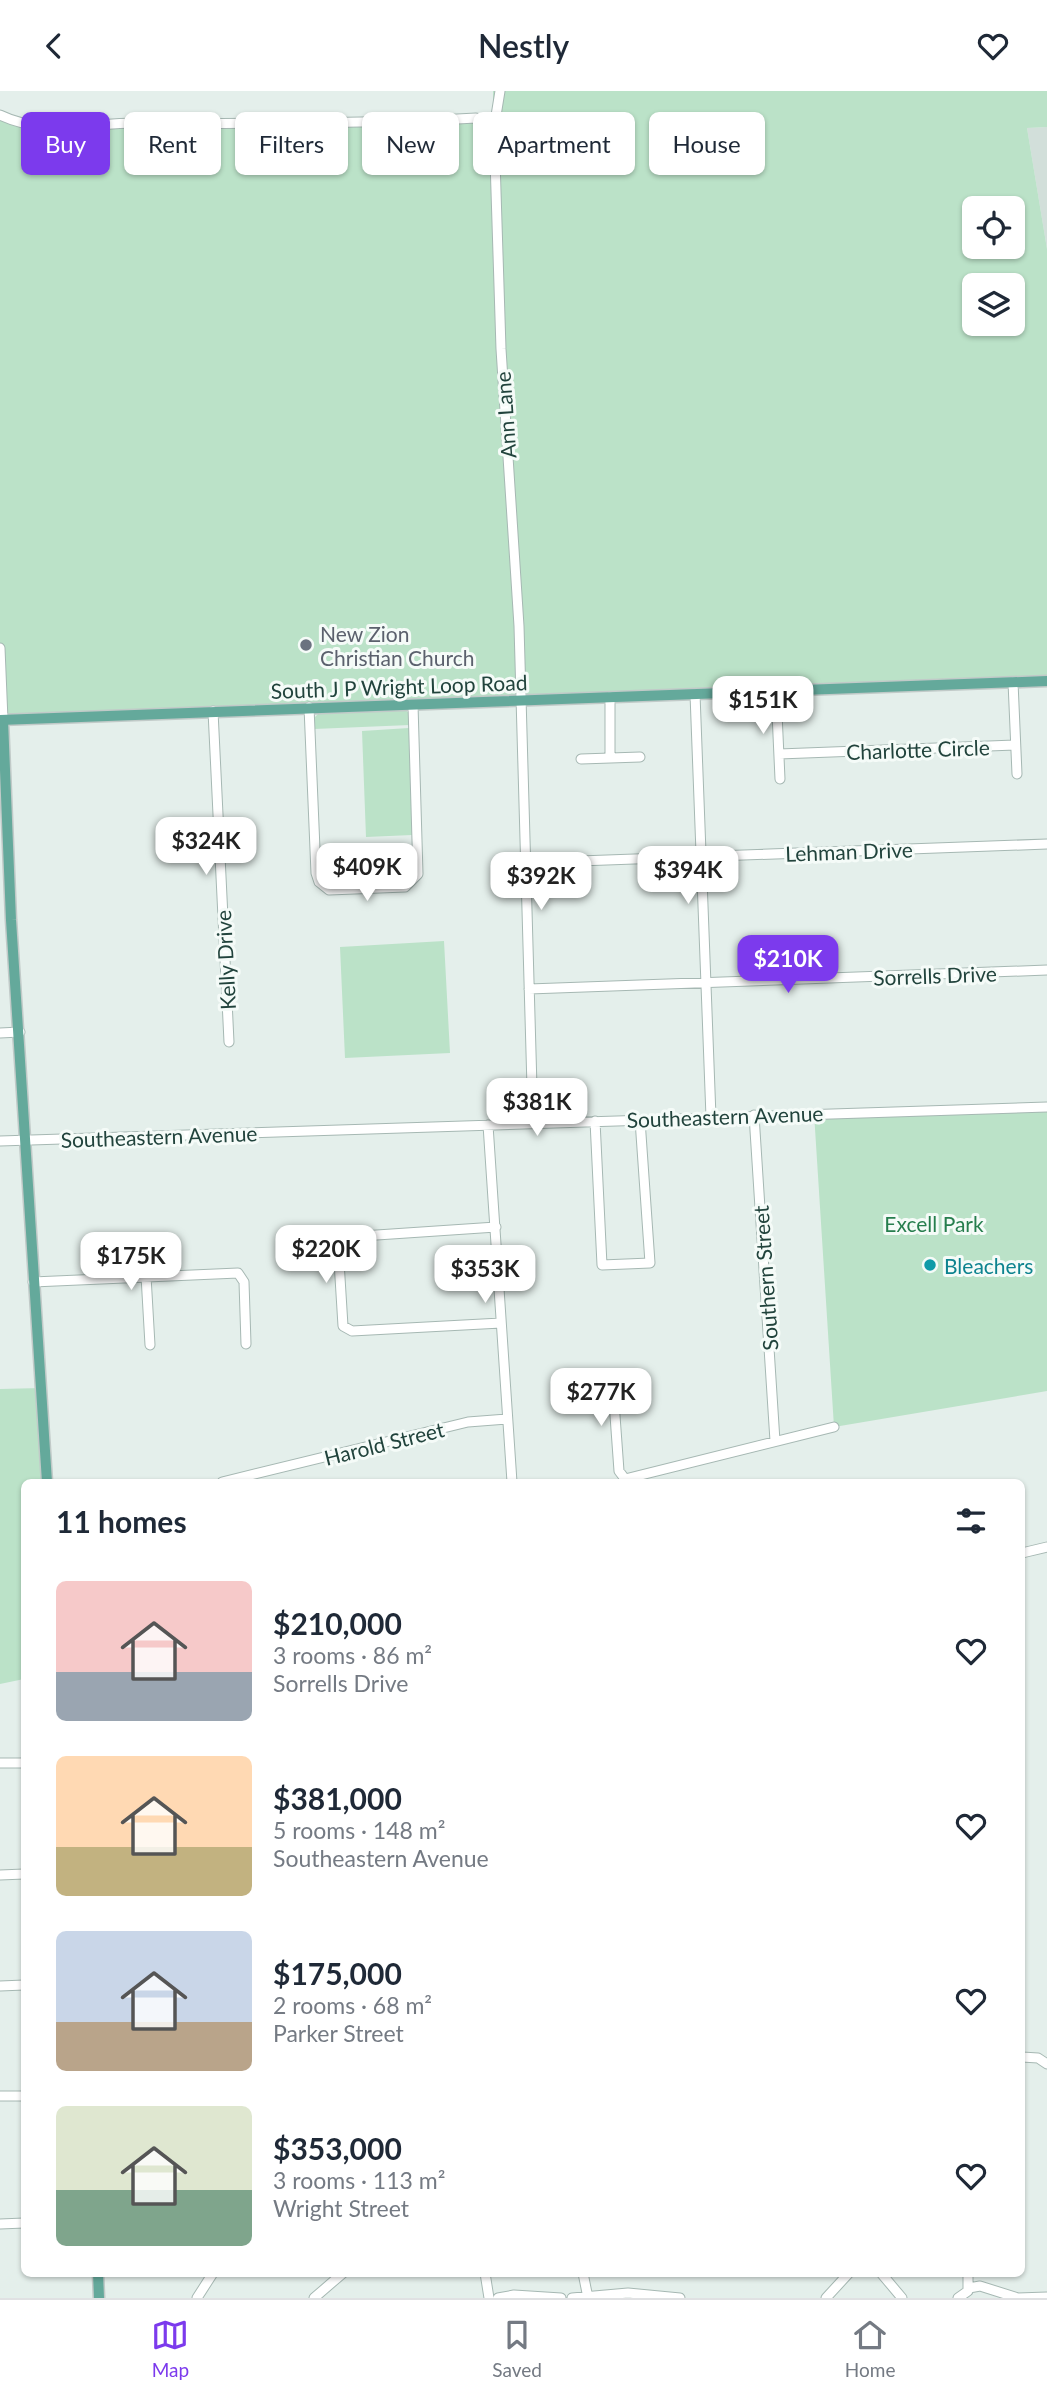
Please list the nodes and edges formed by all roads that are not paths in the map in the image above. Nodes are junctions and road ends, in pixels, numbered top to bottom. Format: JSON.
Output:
{"nodes":[{"id":1,"x":500,"y":91,"type":"edge"},
{"id":2,"x":497,"y":112,"type":"edge"},
{"id":3,"x":0,"y":115,"type":"edge"},
{"id":4,"x":473,"y":118,"type":"edge"},
{"id":5,"x":495,"y":175,"type":"edge"},
{"id":6,"x":0,"y":648,"type":"edge"},
{"id":7,"x":1047,"y":681,"type":"edge"},
{"id":8,"x":1013,"y":683,"type":"junction"},
{"id":9,"x":776,"y":691,"type":"junction"},
{"id":10,"x":695,"y":694,"type":"junction"},
{"id":11,"x":610,"y":698,"type":"junction"},
{"id":12,"x":520,"y":702,"type":"junction"},
{"id":13,"x":413,"y":705,"type":"junction"},
{"id":14,"x":309,"y":707,"type":"junction"},
{"id":15,"x":213,"y":711,"type":"junction"},
{"id":16,"x":2,"y":720,"type":"edge"},
{"id":17,"x":1016,"y":745,"type":"junction"},
{"id":18,"x":779,"y":754,"type":"junction"},
{"id":19,"x":640,"y":757,"type":"dead end"},
{"id":20,"x":610,"y":758,"type":"junction"},
{"id":21,"x":581,"y":759,"type":"dead end"},
{"id":22,"x":1017,"y":774,"type":"dead end"},
{"id":23,"x":780,"y":779,"type":"dead end"},
{"id":24,"x":1047,"y":843,"type":"edge"},
{"id":25,"x":701,"y":856,"type":"junction"},
{"id":26,"x":525,"y":863,"type":"junction"},
{"id":27,"x":5,"y":920,"type":"edge"},
{"id":28,"x":1047,"y":971,"type":"edge"},
{"id":29,"x":706,"y":983,"type":"junction"},
{"id":30,"x":528,"y":989,"type":"junction"},
{"id":31,"x":20,"y":1032,"type":"junction"},
{"id":32,"x":0,"y":1033,"type":"edge"},
{"id":33,"x":229,"y":1042,"type":"dead end"},
{"id":34,"x":1047,"y":1107,"type":"edge"},
{"id":35,"x":754,"y":1115,"type":"junction"},
{"id":36,"x":712,"y":1117,"type":"junction"},
{"id":37,"x":640,"y":1119,"type":"junction"},
{"id":38,"x":596,"y":1121,"type":"junction"},
{"id":39,"x":533,"y":1123,"type":"junction"},
{"id":40,"x":488,"y":1125,"type":"junction"},
{"id":41,"x":26,"y":1140,"type":"junction"},
{"id":42,"x":0,"y":1142,"type":"edge"},
{"id":43,"x":496,"y":1227,"type":"junction"},
{"id":44,"x":146,"y":1276,"type":"junction"},
{"id":45,"x":33,"y":1282,"type":"junction"},
{"id":46,"x":501,"y":1323,"type":"junction"},
{"id":47,"x":246,"y":1344,"type":"dead end"},
{"id":48,"x":150,"y":1345,"type":"dead end"},
{"id":49,"x":613,"y":1388,"type":"dead end"},
{"id":50,"x":506,"y":1419,"type":"junction"},
{"id":51,"x":834,"y":1427,"type":"dead end"},
{"id":52,"x":775,"y":1440,"type":"junction"},
{"id":53,"x":47,"y":1479,"type":"edge"},
{"id":54,"x":235,"y":1479,"type":"edge"},
{"id":55,"x":512,"y":1479,"type":"edge"},
{"id":56,"x":1047,"y":1547,"type":"edge"},
{"id":57,"x":1025,"y":1552,"type":"edge"},
{"id":58,"x":0,"y":1763,"type":"edge"},
{"id":59,"x":21,"y":1763,"type":"edge"},
{"id":60,"x":21,"y":1874,"type":"edge"},
{"id":61,"x":0,"y":1875,"type":"edge"},
{"id":62,"x":21,"y":1985,"type":"edge"},
{"id":63,"x":0,"y":1986,"type":"edge"},
{"id":64,"x":1026,"y":2057,"type":"edge"},
{"id":65,"x":1047,"y":2064,"type":"edge"},
{"id":66,"x":21,"y":2096,"type":"edge"},
{"id":67,"x":0,"y":2097,"type":"edge"},
{"id":68,"x":21,"y":2223,"type":"edge"},
{"id":69,"x":0,"y":2224,"type":"edge"},
{"id":70,"x":98,"y":2277,"type":"edge"},
{"id":71,"x":210,"y":2277,"type":"edge"},
{"id":72,"x":338,"y":2277,"type":"edge"},
{"id":73,"x":486,"y":2277,"type":"edge"},
{"id":74,"x":584,"y":2277,"type":"edge"},
{"id":75,"x":845,"y":2277,"type":"edge"},
{"id":76,"x":884,"y":2277,"type":"edge"},
{"id":77,"x":968,"y":2277,"type":"edge"},
{"id":78,"x":969,"y":2288,"type":"junction"},
{"id":79,"x":588,"y":2297,"type":"edge"},
{"id":80,"x":1047,"y":2297,"type":"edge"},
{"id":81,"x":99,"y":2298,"type":"edge"},
{"id":82,"x":197,"y":2298,"type":"edge"},
{"id":83,"x":314,"y":2298,"type":"edge"},
{"id":84,"x":489,"y":2298,"type":"edge"},
{"id":85,"x":498,"y":2298,"type":"edge"},
{"id":86,"x":561,"y":2298,"type":"edge"},
{"id":87,"x":572,"y":2298,"type":"edge"},
{"id":88,"x":680,"y":2298,"type":"edge"},
{"id":89,"x":826,"y":2298,"type":"edge"},
{"id":90,"x":902,"y":2298,"type":"edge"},
{"id":91,"x":958,"y":2298,"type":"edge"}],
"edges":[{"from":1,"to":2,"type":"street","name":"Ann Lane"},
{"from":3,"to":4,"type":"street"},
{"from":5,"to":12,"type":"street","name":"Ann Lane"},
{"from":6,"to":16,"type":"street"},
{"from":7,"to":8,"type":"main road","name":"South J P Wright Loop Road"},
{"from":8,"to":9,"type":"main road","name":"South J P Wright Loop Road"},
{"from":8,"to":17,"type":"street","name":"Charlotte Circle"},
{"from":9,"to":10,"type":"main road","name":"South J P Wright Loop Road"},
{"from":9,"to":18,"type":"street"},
{"from":10,"to":11,"type":"main road","name":"South J P Wright Loop Road"},
{"from":10,"to":25,"type":"street"},
{"from":11,"to":12,"type":"main road","name":"South J P Wright Loop Road"},
{"from":11,"to":20,"type":"street"},
{"from":12,"to":13,"type":"main road","name":"South J P Wright Loop Road"},
{"from":12,"to":26,"type":"street","name":"Ann Lane"},
{"from":13,"to":14,"type":"main road","name":"South J P Wright Loop Road"},
{"from":13,"to":14,"type":"street"},
{"from":14,"to":15,"type":"main road","name":"South J P Wright Loop Road"},
{"from":15,"to":16,"type":"main road","name":"South J P Wright Loop Road"},
{"from":15,"to":33,"type":"street","name":"Kelly Drive"},
{"from":16,"to":27,"type":"main road"},
{"from":17,"to":18,"type":"street","name":"Charlotte Circle"},
{"from":17,"to":22,"type":"street","name":"Charlotte Circle"},
{"from":18,"to":23,"type":"street"},
{"from":19,"to":20,"type":"street"},
{"from":20,"to":21,"type":"street"},
{"from":24,"to":25,"type":"street","name":"Lehman Drive"},
{"from":25,"to":26,"type":"street","name":"Lehman Drive"},
{"from":25,"to":29,"type":"street"},
{"from":26,"to":30,"type":"street","name":"Ann Lane"},
{"from":27,"to":31,"type":"main road"},
{"from":28,"to":29,"type":"street","name":"Sorrells Drive"},
{"from":29,"to":30,"type":"street","name":"Sorrells Drive"},
{"from":29,"to":36,"type":"street"},
{"from":30,"to":39,"type":"street","name":"Ann Lane"},
{"from":31,"to":32,"type":"street"},
{"from":31,"to":41,"type":"main road"},
{"from":34,"to":35,"type":"street","name":"Southeastern Avenue"},
{"from":35,"to":36,"type":"street","name":"Southeastern Avenue"},
{"from":35,"to":52,"type":"street","name":"Southern Street"},
{"from":36,"to":37,"type":"street","name":"Southeastern Avenue"},
{"from":37,"to":38,"type":"street","name":"Southeastern Avenue"},
{"from":37,"to":38,"type":"street"},
{"from":38,"to":39,"type":"street","name":"Southeastern Avenue"},
{"from":39,"to":40,"type":"street","name":"Southeastern Avenue"},
{"from":40,"to":41,"type":"street","name":"Southeastern Avenue"},
{"from":40,"to":43,"type":"street"},
{"from":41,"to":42,"type":"street","name":"Southeastern Avenue"},
{"from":41,"to":45,"type":"main road"},
{"from":43,"to":46,"type":"street"},
{"from":43,"to":46,"type":"street"},
{"from":44,"to":45,"type":"street"},
{"from":44,"to":47,"type":"street"},
{"from":44,"to":48,"type":"street"},
{"from":45,"to":53,"type":"main road"},
{"from":46,"to":50,"type":"street"},
{"from":49,"to":52,"type":"street"},
{"from":50,"to":54,"type":"street","name":"Harold Street"},
{"from":50,"to":55,"type":"street"},
{"from":51,"to":52,"type":"street"},
{"from":56,"to":57,"type":"street"},
{"from":58,"to":59,"type":"street"},
{"from":60,"to":61,"type":"street"},
{"from":62,"to":63,"type":"street"},
{"from":64,"to":65,"type":"street"},
{"from":66,"to":67,"type":"street"},
{"from":68,"to":69,"type":"street"},
{"from":70,"to":81,"type":"main road"},
{"from":71,"to":82,"type":"street"},
{"from":72,"to":83,"type":"street"},
{"from":73,"to":84,"type":"street"},
{"from":74,"to":79,"type":"street"},
{"from":75,"to":89,"type":"street"},
{"from":76,"to":90,"type":"street"},
{"from":77,"to":78,"type":"street"},
{"from":78,"to":80,"type":"street"},
{"from":78,"to":91,"type":"street"},
{"from":79,"to":87,"type":"street"},
{"from":79,"to":88,"type":"street"},
{"from":85,"to":86,"type":"street"}]}
